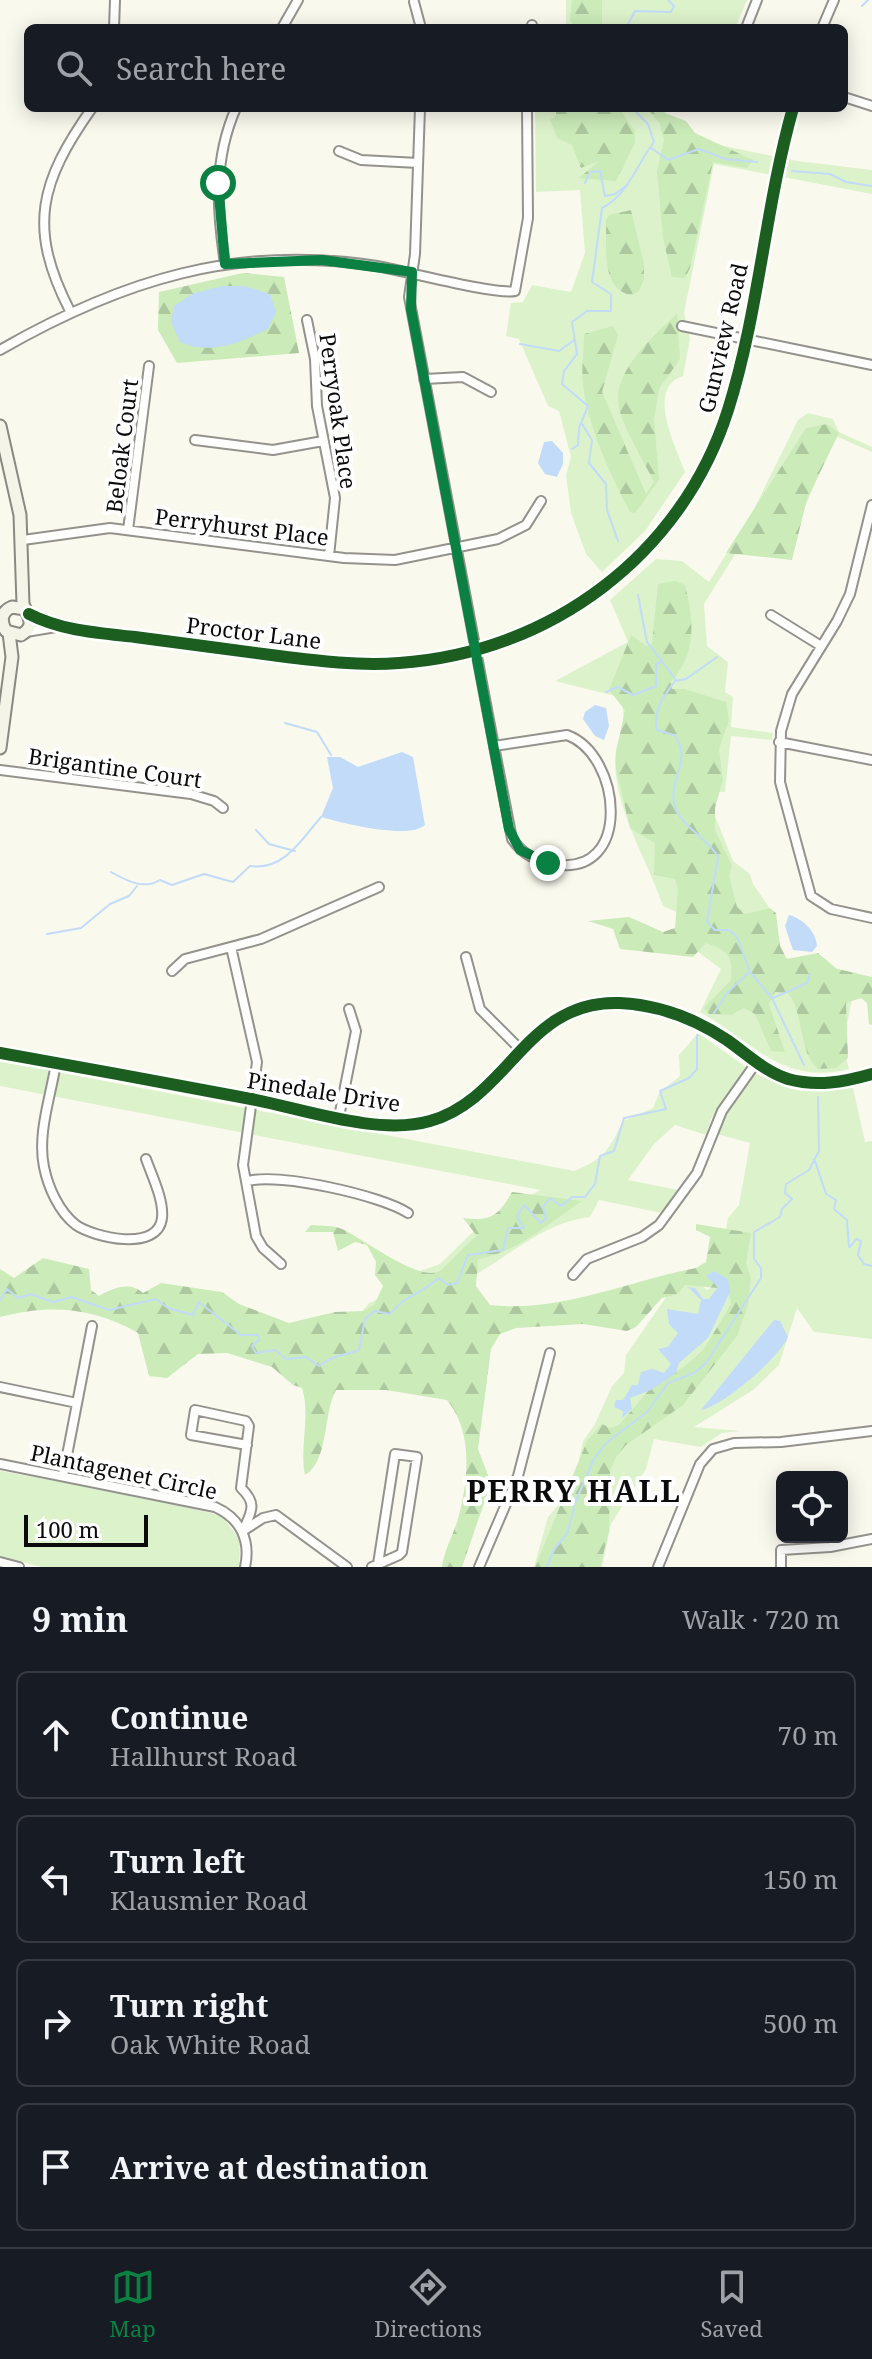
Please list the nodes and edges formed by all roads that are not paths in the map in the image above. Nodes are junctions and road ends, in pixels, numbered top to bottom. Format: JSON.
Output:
{"nodes":[{"id":1,"x":115,"y":0,"type":"edge"},
{"id":2,"x":298,"y":0,"type":"edge"},
{"id":3,"x":757,"y":0,"type":"edge"},
{"id":4,"x":834,"y":0,"type":"edge"},
{"id":5,"x":414,"y":2,"type":"dead end"},
{"id":6,"x":114,"y":24,"type":"edge"},
{"id":7,"x":284,"y":24,"type":"edge"},
{"id":8,"x":420,"y":24,"type":"edge"},
{"id":9,"x":748,"y":24,"type":"edge"},
{"id":10,"x":824,"y":24,"type":"edge"},
{"id":11,"x":848,"y":98,"type":"edge"},
{"id":12,"x":872,"y":106,"type":"edge"},
{"id":13,"x":89,"y":112,"type":"edge"},
{"id":14,"x":235,"y":112,"type":"edge"},
{"id":15,"x":420,"y":112,"type":"edge"},
{"id":16,"x":527,"y":112,"type":"edge"},
{"id":17,"x":792,"y":112,"type":"edge"},
{"id":18,"x":339,"y":151,"type":"dead end"},
{"id":19,"x":418,"y":163,"type":"junction"},
{"id":20,"x":225,"y":264,"type":"junction"},
{"id":21,"x":412,"y":272,"type":"junction"},
{"id":22,"x":70,"y":311,"type":"junction"},
{"id":23,"x":307,"y":320,"type":"dead end"},
{"id":24,"x":682,"y":326,"type":"dead end"},
{"id":25,"x":745,"y":339,"type":"junction"},
{"id":26,"x":0,"y":350,"type":"edge"},
{"id":27,"x":872,"y":365,"type":"edge"},
{"id":28,"x":149,"y":366,"type":"dead end"},
{"id":29,"x":424,"y":379,"type":"junction"},
{"id":30,"x":491,"y":392,"type":"dead end"},
{"id":31,"x":0,"y":426,"type":"edge"},
{"id":32,"x":195,"y":440,"type":"dead end"},
{"id":33,"x":323,"y":441,"type":"junction"},
{"id":34,"x":541,"y":501,"type":"dead end"},
{"id":35,"x":872,"y":505,"type":"edge"},
{"id":36,"x":128,"y":530,"type":"junction"},
{"id":37,"x":23,"y":540,"type":"junction"},
{"id":38,"x":456,"y":548,"type":"junction"},
{"id":39,"x":329,"y":556,"type":"junction"},
{"id":40,"x":21,"y":578,"type":"junction"},
{"id":41,"x":5,"y":611,"type":"edge"},
{"id":42,"x":27,"y":611,"type":"junction"},
{"id":43,"x":771,"y":615,"type":"dead end"},
{"id":44,"x":58,"y":626,"type":"junction"},
{"id":45,"x":12,"y":632,"type":"edge"},
{"id":46,"x":821,"y":646,"type":"junction"},
{"id":47,"x":476,"y":651,"type":"junction"},
{"id":48,"x":779,"y":742,"type":"junction"},
{"id":49,"x":494,"y":746,"type":"junction"},
{"id":50,"x":0,"y":748,"type":"edge"},
{"id":51,"x":872,"y":760,"type":"edge"},
{"id":52,"x":0,"y":770,"type":"edge"},
{"id":53,"x":223,"y":808,"type":"dead end"},
{"id":54,"x":379,"y":887,"type":"dead end"},
{"id":55,"x":872,"y":918,"type":"edge"},
{"id":56,"x":231,"y":947,"type":"junction"},
{"id":57,"x":466,"y":957,"type":"dead end"},
{"id":58,"x":172,"y":971,"type":"dead end"},
{"id":59,"x":349,"y":1009,"type":"dead end"},
{"id":60,"x":521,"y":1050,"type":"junction"},
{"id":61,"x":0,"y":1053,"type":"edge"},
{"id":62,"x":56,"y":1063,"type":"junction"},
{"id":63,"x":756,"y":1063,"type":"junction"},
{"id":64,"x":872,"y":1074,"type":"edge"},
{"id":65,"x":252,"y":1100,"type":"junction"},
{"id":66,"x":339,"y":1117,"type":"junction"},
{"id":67,"x":146,"y":1159,"type":"dead end"},
{"id":68,"x":248,"y":1181,"type":"junction"},
{"id":69,"x":408,"y":1213,"type":"dead end"},
{"id":70,"x":281,"y":1264,"type":"dead end"},
{"id":71,"x":573,"y":1275,"type":"dead end"},
{"id":72,"x":92,"y":1326,"type":"dead end"},
{"id":73,"x":550,"y":1353,"type":"dead end"},
{"id":74,"x":0,"y":1387,"type":"edge"},
{"id":75,"x":77,"y":1403,"type":"junction"},
{"id":76,"x":872,"y":1431,"type":"edge"},
{"id":77,"x":247,"y":1445,"type":"junction"},
{"id":78,"x":0,"y":1464,"type":"edge"},
{"id":79,"x":63,"y":1476,"type":"junction"},
{"id":80,"x":243,"y":1531,"type":"junction"},
{"id":81,"x":872,"y":1539,"type":"edge"},
{"id":82,"x":0,"y":1562,"type":"edge"},
{"id":83,"x":375,"y":1566,"type":"edge"},
{"id":84,"x":19,"y":1567,"type":"edge"},
{"id":85,"x":245,"y":1567,"type":"edge"},
{"id":86,"x":347,"y":1567,"type":"edge"},
{"id":87,"x":479,"y":1567,"type":"edge"},
{"id":88,"x":658,"y":1567,"type":"edge"},
{"id":89,"x":781,"y":1567,"type":"edge"}],
"edges":[{"from":1,"to":6,"type":"street"},
{"from":2,"to":7,"type":"street"},
{"from":3,"to":9,"type":"street"},
{"from":4,"to":10,"type":"street"},
{"from":5,"to":8,"type":"street"},
{"from":11,"to":12,"type":"street"},
{"from":13,"to":22,"type":"street"},
{"from":14,"to":20,"type":"street"},
{"from":15,"to":19,"type":"street"},
{"from":16,"to":21,"type":"street"},
{"from":17,"to":25,"type":"street","name":"Gunview Road"},
{"from":18,"to":19,"type":"street"},
{"from":19,"to":21,"type":"street"},
{"from":20,"to":21,"type":"street"},
{"from":20,"to":22,"type":"street"},
{"from":21,"to":29,"type":"street"},
{"from":22,"to":26,"type":"street"},
{"from":23,"to":33,"type":"street","name":"Perryoak Place"},
{"from":24,"to":25,"type":"street"},
{"from":25,"to":27,"type":"street"},
{"from":25,"to":47,"type":"street","name":"Gunview Road"},
{"from":28,"to":36,"type":"street","name":"Beloak Court"},
{"from":29,"to":30,"type":"street"},
{"from":29,"to":38,"type":"street"},
{"from":31,"to":37,"type":"street"},
{"from":32,"to":33,"type":"street"},
{"from":33,"to":39,"type":"street","name":"Perryoak Place"},
{"from":34,"to":38,"type":"street","name":"Perryhurst Place"},
{"from":35,"to":46,"type":"street"},
{"from":36,"to":37,"type":"street","name":"Perryhurst Place"},
{"from":36,"to":39,"type":"street","name":"Perryhurst Place"},
{"from":37,"to":40,"type":"street"},
{"from":38,"to":39,"type":"street","name":"Perryhurst Place"},
{"from":38,"to":47,"type":"street"},
{"from":40,"to":41,"type":"street"},
{"from":40,"to":42,"type":"street"},
{"from":41,"to":42,"type":"street"},
{"from":41,"to":45,"type":"street"},
{"from":42,"to":44,"type":"street","name":"Proctor Lane"},
{"from":42,"to":45,"type":"street"},
{"from":43,"to":46,"type":"street"},
{"from":44,"to":45,"type":"street","name":"Proctor Lane"},
{"from":44,"to":47,"type":"street","name":"Proctor Lane"},
{"from":45,"to":50,"type":"street"},
{"from":46,"to":48,"type":"street"},
{"from":47,"to":49,"type":"street"},
{"from":48,"to":51,"type":"street"},
{"from":48,"to":55,"type":"street"},
{"from":49,"to":49,"type":"street"},
{"from":52,"to":53,"type":"street","name":"Brigantine Court"},
{"from":54,"to":56,"type":"street"},
{"from":56,"to":58,"type":"street"},
{"from":56,"to":65,"type":"street"},
{"from":57,"to":60,"type":"street"},
{"from":59,"to":66,"type":"street"},
{"from":60,"to":63,"type":"street","name":"Pinedale Drive"},
{"from":60,"to":66,"type":"street","name":"Pinedale Drive"},
{"from":61,"to":62,"type":"street","name":"Pinedale Drive"},
{"from":62,"to":65,"type":"street","name":"Pinedale Drive"},
{"from":62,"to":67,"type":"street"},
{"from":63,"to":64,"type":"street","name":"Pinedale Drive"},
{"from":63,"to":71,"type":"street"},
{"from":65,"to":66,"type":"street","name":"Pinedale Drive"},
{"from":65,"to":68,"type":"street"},
{"from":68,"to":69,"type":"street"},
{"from":68,"to":70,"type":"street"},
{"from":72,"to":75,"type":"street"},
{"from":73,"to":87,"type":"street"},
{"from":74,"to":75,"type":"street"},
{"from":75,"to":79,"type":"street"},
{"from":76,"to":88,"type":"street"},
{"from":77,"to":77,"type":"street"},
{"from":77,"to":80,"type":"street"},
{"from":78,"to":79,"type":"street","name":"Plantagenet Circle"},
{"from":79,"to":80,"type":"street","name":"Plantagenet Circle"},
{"from":80,"to":85,"type":"street"},
{"from":80,"to":86,"type":"street"},
{"from":81,"to":89,"type":"street"},
{"from":82,"to":84,"type":"street"},
{"from":83,"to":83,"type":"street"}]}
